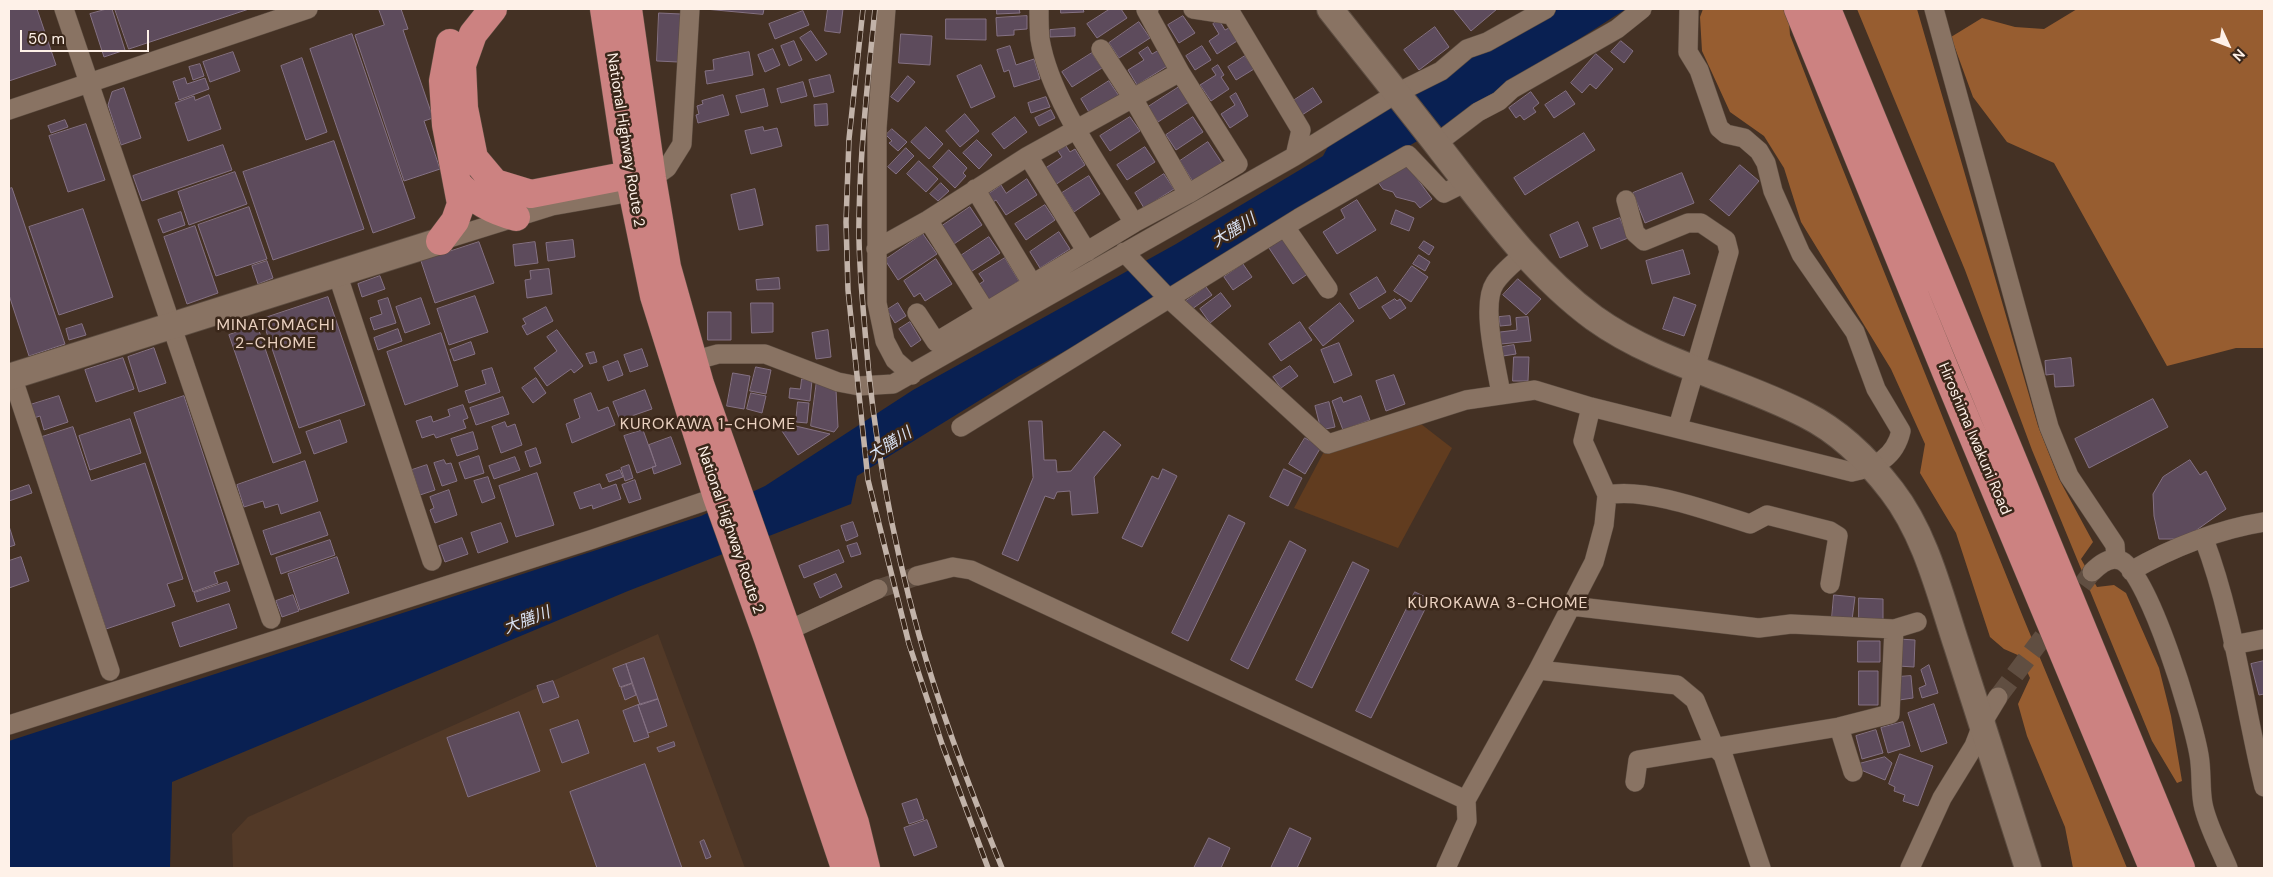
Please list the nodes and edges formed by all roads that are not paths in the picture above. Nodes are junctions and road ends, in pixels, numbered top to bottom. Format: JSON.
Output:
{"nodes":[{"id":1,"x":64,"y":9,"type":"edge"},
{"id":2,"x":308,"y":9,"type":"edge"},
{"id":3,"x":472,"y":9,"type":"edge"},
{"id":4,"x":493,"y":9,"type":"edge"},
{"id":5,"x":604,"y":9,"type":"edge"},
{"id":6,"x":628,"y":9,"type":"edge"},
{"id":7,"x":690,"y":9,"type":"edge"},
{"id":8,"x":886,"y":9,"type":"edge"},
{"id":9,"x":1039,"y":9,"type":"edge"},
{"id":10,"x":1149,"y":9,"type":"edge"},
{"id":11,"x":1192,"y":9,"type":"edge"},
{"id":12,"x":1330,"y":9,"type":"edge"},
{"id":13,"x":1546,"y":9,"type":"edge"},
{"id":14,"x":1642,"y":9,"type":"edge"},
{"id":15,"x":1689,"y":9,"type":"edge"},
{"id":16,"x":1827,"y":9,"type":"edge"},
{"id":17,"x":1934,"y":9,"type":"edge"},
{"id":18,"x":1799,"y":12,"type":"edge"},
{"id":19,"x":1101,"y":49,"type":"dead end"},
{"id":20,"x":1180,"y":72,"type":"junction"},
{"id":21,"x":90,"y":84,"type":"junction"},
{"id":22,"x":1399,"y":96,"type":"junction"},
{"id":23,"x":1134,"y":100,"type":"junction"},
{"id":24,"x":9,"y":110,"type":"edge"},
{"id":25,"x":1076,"y":129,"type":"junction"},
{"id":26,"x":1434,"y":141,"type":"junction"},
{"id":27,"x":1028,"y":156,"type":"junction"},
{"id":28,"x":1295,"y":156,"type":"junction"},
{"id":29,"x":638,"y":182,"type":"junction"},
{"id":30,"x":1466,"y":182,"type":"junction"},
{"id":31,"x":457,"y":183,"type":"junction"},
{"id":32,"x":975,"y":189,"type":"junction"},
{"id":33,"x":1182,"y":197,"type":"junction"},
{"id":34,"x":1626,"y":200,"type":"dead end"},
{"id":35,"x":516,"y":218,"type":"junction"},
{"id":36,"x":928,"y":220,"type":"junction"},
{"id":37,"x":1134,"y":223,"type":"junction"},
{"id":38,"x":1174,"y":224,"type":"junction"},
{"id":39,"x":1285,"y":227,"type":"junction"},
{"id":40,"x":440,"y":241,"type":"junction"},
{"id":41,"x":876,"y":249,"type":"junction"},
{"id":42,"x":1087,"y":252,"type":"junction"},
{"id":43,"x":1525,"y":253,"type":"junction"},
{"id":44,"x":1128,"y":256,"type":"junction"},
{"id":45,"x":337,"y":273,"type":"junction"},
{"id":46,"x":1033,"y":285,"type":"junction"},
{"id":47,"x":1328,"y":289,"type":"dead end"},
{"id":48,"x":1168,"y":298,"type":"junction"},
{"id":49,"x":986,"y":312,"type":"junction"},
{"id":50,"x":917,"y":313,"type":"dead end"},
{"id":51,"x":172,"y":325,"type":"junction"},
{"id":52,"x":684,"y":364,"type":"junction"},
{"id":53,"x":1694,"y":369,"type":"junction"},
{"id":54,"x":912,"y":375,"type":"junction"},
{"id":55,"x":11,"y":377,"type":"edge"},
{"id":56,"x":1501,"y":394,"type":"junction"},
{"id":57,"x":1591,"y":407,"type":"junction"},
{"id":58,"x":961,"y":427,"type":"dead end"},
{"id":59,"x":1678,"y":427,"type":"junction"},
{"id":60,"x":1873,"y":468,"type":"junction"},
{"id":61,"x":1607,"y":494,"type":"junction"},
{"id":62,"x":725,"y":498,"type":"junction"},
{"id":63,"x":2264,"y":522,"type":"edge"},
{"id":64,"x":2204,"y":539,"type":"junction"},
{"id":65,"x":432,"y":561,"type":"dead end"},
{"id":66,"x":2124,"y":565,"type":"junction"},
{"id":67,"x":2092,"y":572,"type":"tunnel mouth"},
{"id":68,"x":917,"y":576,"type":"tunnel mouth"},
{"id":69,"x":1830,"y":584,"type":"dead end"},
{"id":70,"x":878,"y":589,"type":"tunnel mouth"},
{"id":71,"x":1571,"y":606,"type":"junction"},
{"id":72,"x":270,"y":619,"type":"dead end"},
{"id":73,"x":1917,"y":622,"type":"dead end"},
{"id":74,"x":1894,"y":629,"type":"junction"},
{"id":75,"x":778,"y":635,"type":"junction"},
{"id":76,"x":2264,"y":639,"type":"edge"},
{"id":77,"x":2233,"y":645,"type":"junction"},
{"id":78,"x":1538,"y":670,"type":"junction"},
{"id":79,"x":110,"y":671,"type":"dead end"},
{"id":80,"x":1998,"y":697,"type":"tunnel mouth"},
{"id":81,"x":1982,"y":724,"type":"junction"},
{"id":82,"x":9,"y":725,"type":"edge"},
{"id":83,"x":1839,"y":727,"type":"junction"},
{"id":84,"x":1714,"y":746,"type":"junction"},
{"id":85,"x":2261,"y":757,"type":"edge"},
{"id":86,"x":1853,"y":772,"type":"dead end"},
{"id":87,"x":1635,"y":782,"type":"dead end"},
{"id":88,"x":2264,"y":787,"type":"edge"},
{"id":89,"x":1466,"y":800,"type":"junction"},
{"id":90,"x":845,"y":868,"type":"edge"},
{"id":91,"x":866,"y":868,"type":"edge"},
{"id":92,"x":1446,"y":868,"type":"edge"},
{"id":93,"x":1761,"y":868,"type":"edge"},
{"id":94,"x":1910,"y":868,"type":"edge"},
{"id":95,"x":2028,"y":868,"type":"edge"},
{"id":96,"x":2153,"y":868,"type":"edge"},
{"id":97,"x":2181,"y":868,"type":"edge"},
{"id":98,"x":2228,"y":868,"type":"edge"}],
"edges":[{"from":1,"to":21,"type":"street"},
{"from":2,"to":21,"type":"street"},
{"from":3,"to":31,"type":"highway"},
{"from":4,"to":29,"type":"highway"},
{"from":5,"to":29,"type":"highway","name":"National Highway Route 2"},
{"from":6,"to":29,"type":"highway","name":"National Highway Route 2"},
{"from":7,"to":29,"type":"street"},
{"from":8,"to":41,"type":"street"},
{"from":9,"to":25,"type":"street"},
{"from":10,"to":20,"type":"street"},
{"from":11,"to":28,"type":"street"},
{"from":12,"to":22,"type":"street"},
{"from":13,"to":22,"type":"street"},
{"from":14,"to":26,"type":"street"},
{"from":15,"to":60,"type":"street"},
{"from":16,"to":97,"type":"highway","name":"Hiroshima Iwakuni Road"},
{"from":17,"to":66,"type":"street"},
{"from":18,"to":96,"type":"highway","name":"Hiroshima Iwakuni Road"},
{"from":19,"to":23,"type":"street"},
{"from":20,"to":23,"type":"street"},
{"from":20,"to":33,"type":"street"},
{"from":21,"to":24,"type":"street"},
{"from":21,"to":51,"type":"street"},
{"from":22,"to":26,"type":"street"},
{"from":22,"to":28,"type":"street"},
{"from":23,"to":25,"type":"street"},
{"from":23,"to":33,"type":"street"},
{"from":25,"to":27,"type":"street"},
{"from":25,"to":37,"type":"street"},
{"from":26,"to":30,"type":"street"},
{"from":27,"to":32,"type":"street"},
{"from":27,"to":42,"type":"street"},
{"from":28,"to":38,"type":"street"},
{"from":29,"to":35,"type":"street"},
{"from":29,"to":52,"type":"highway","name":"National Highway Route 2"},
{"from":30,"to":39,"type":"street"},
{"from":30,"to":43,"type":"street"},
{"from":31,"to":35,"type":"highway"},
{"from":31,"to":40,"type":"highway"},
{"from":32,"to":36,"type":"street"},
{"from":32,"to":46,"type":"street"},
{"from":33,"to":37,"type":"street"},
{"from":33,"to":38,"type":"street"},
{"from":34,"to":53,"type":"street"},
{"from":35,"to":40,"type":"street"},
{"from":36,"to":41,"type":"street"},
{"from":36,"to":49,"type":"street"},
{"from":37,"to":42,"type":"street"},
{"from":38,"to":44,"type":"street"},
{"from":39,"to":47,"type":"street"},
{"from":39,"to":48,"type":"street"},
{"from":40,"to":45,"type":"street"},
{"from":41,"to":54,"type":"street"},
{"from":42,"to":46,"type":"street"},
{"from":43,"to":53,"type":"street"},
{"from":43,"to":56,"type":"street"},
{"from":44,"to":48,"type":"street"},
{"from":44,"to":54,"type":"street"},
{"from":45,"to":51,"type":"street"},
{"from":45,"to":65,"type":"street"},
{"from":46,"to":49,"type":"street"},
{"from":48,"to":56,"type":"street"},
{"from":48,"to":58,"type":"street"},
{"from":49,"to":50,"type":"street"},
{"from":51,"to":55,"type":"street"},
{"from":51,"to":72,"type":"street"},
{"from":52,"to":54,"type":"street"},
{"from":52,"to":62,"type":"highway","name":"National Highway Route 2"},
{"from":53,"to":59,"type":"street"},
{"from":53,"to":60,"type":"street"},
{"from":55,"to":79,"type":"street"},
{"from":56,"to":57,"type":"street"},
{"from":57,"to":59,"type":"street"},
{"from":57,"to":61,"type":"street"},
{"from":59,"to":60,"type":"street"},
{"from":60,"to":81,"type":"street"},
{"from":61,"to":69,"type":"street"},
{"from":61,"to":71,"type":"street"},
{"from":62,"to":75,"type":"highway","name":"National Highway Route 2"},
{"from":62,"to":82,"type":"street"},
{"from":63,"to":64,"type":"street"},
{"from":64,"to":66,"type":"street"},
{"from":64,"to":77,"type":"street"},
{"from":66,"to":67,"type":"street"},
{"from":66,"to":98,"type":"street"},
{"from":68,"to":89,"type":"street"},
{"from":70,"to":75,"type":"street"},
{"from":71,"to":74,"type":"street"},
{"from":71,"to":78,"type":"street"},
{"from":73,"to":74,"type":"street"},
{"from":74,"to":83,"type":"street"},
{"from":75,"to":90,"type":"highway","name":"National Highway Route 2"},
{"from":75,"to":91,"type":"highway","name":"National Highway Route 2"},
{"from":76,"to":77,"type":"street"},
{"from":77,"to":85,"type":"street"},
{"from":78,"to":84,"type":"street"},
{"from":78,"to":89,"type":"street"},
{"from":80,"to":81,"type":"street"},
{"from":81,"to":94,"type":"street"},
{"from":81,"to":95,"type":"street"},
{"from":83,"to":84,"type":"street"},
{"from":83,"to":86,"type":"street"},
{"from":84,"to":87,"type":"street"},
{"from":84,"to":93,"type":"street"},
{"from":85,"to":88,"type":"street"},
{"from":89,"to":92,"type":"street"}]}
